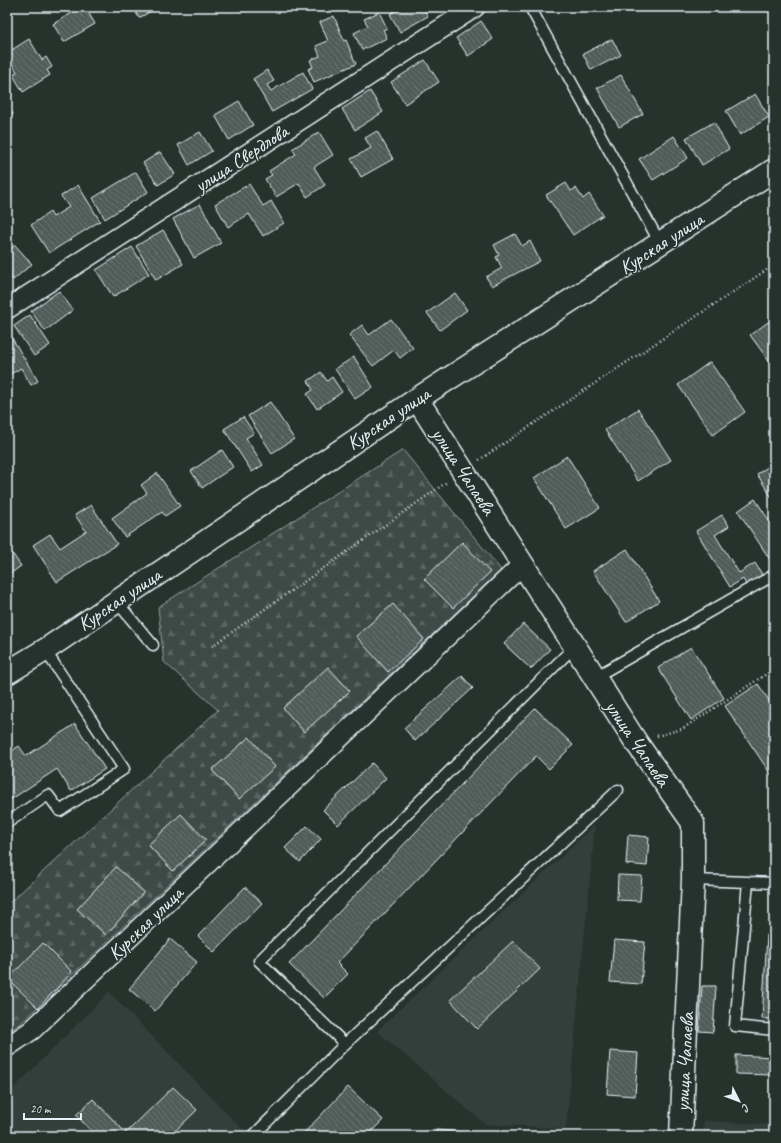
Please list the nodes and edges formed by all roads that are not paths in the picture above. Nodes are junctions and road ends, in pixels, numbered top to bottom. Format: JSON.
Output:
{"nodes":[{"id":1,"x":475,"y":7,"type":"edge"},
{"id":2,"x":530,"y":7,"type":"edge"},
{"id":3,"x":774,"y":170,"type":"edge"},
{"id":4,"x":660,"y":243,"type":"junction"},
{"id":5,"x":7,"y":309,"type":"edge"},
{"id":6,"x":417,"y":399,"type":"junction"},
{"id":7,"x":523,"y":564,"type":"junction"},
{"id":8,"x":774,"y":575,"type":"edge"},
{"id":9,"x":116,"y":601,"type":"junction"},
{"id":10,"x":153,"y":646,"type":"dead end"},
{"id":11,"x":575,"y":646,"type":"junction"},
{"id":12,"x":45,"y":650,"type":"junction"},
{"id":13,"x":7,"y":673,"type":"edge"},
{"id":14,"x":595,"y":677,"type":"junction"},
{"id":15,"x":618,"y":790,"type":"dead end"},
{"id":16,"x":7,"y":823,"type":"edge"},
{"id":17,"x":693,"y":880,"type":"junction"},
{"id":18,"x":748,"y":882,"type":"junction"},
{"id":19,"x":774,"y":883,"type":"edge"},
{"id":20,"x":774,"y":1030,"type":"edge"},
{"id":21,"x":345,"y":1044,"type":"junction"},
{"id":22,"x":7,"y":1047,"type":"edge"},
{"id":23,"x":254,"y":1136,"type":"edge"},
{"id":24,"x":681,"y":1136,"type":"edge"}],
"edges":[{"from":1,"to":5,"type":"street","name":"улица Свердлова"},
{"from":2,"to":4,"type":"lane"},
{"from":3,"to":4,"type":"street","name":"Курская улица"},
{"from":4,"to":6,"type":"street","name":"Курская улица"},
{"from":6,"to":7,"type":"street","name":"улица Чапаева"},
{"from":6,"to":9,"type":"street","name":"Курская улица"},
{"from":7,"to":11,"type":"street","name":"улица Чапаева"},
{"from":7,"to":22,"type":"street","name":"Курская улица"},
{"from":8,"to":14,"type":"lane"},
{"from":9,"to":10,"type":"lane"},
{"from":9,"to":12,"type":"street","name":"Курская улица"},
{"from":11,"to":14,"type":"street","name":"улица Чапаева"},
{"from":11,"to":21,"type":"lane"},
{"from":12,"to":13,"type":"street","name":"Курская улица"},
{"from":12,"to":16,"type":"lane"},
{"from":14,"to":17,"type":"street","name":"улица Чапаева"},
{"from":15,"to":21,"type":"lane"},
{"from":17,"to":18,"type":"lane"},
{"from":17,"to":24,"type":"street","name":"улица Чапаева"},
{"from":18,"to":19,"type":"lane"},
{"from":18,"to":20,"type":"lane"},
{"from":21,"to":23,"type":"lane"}]}
